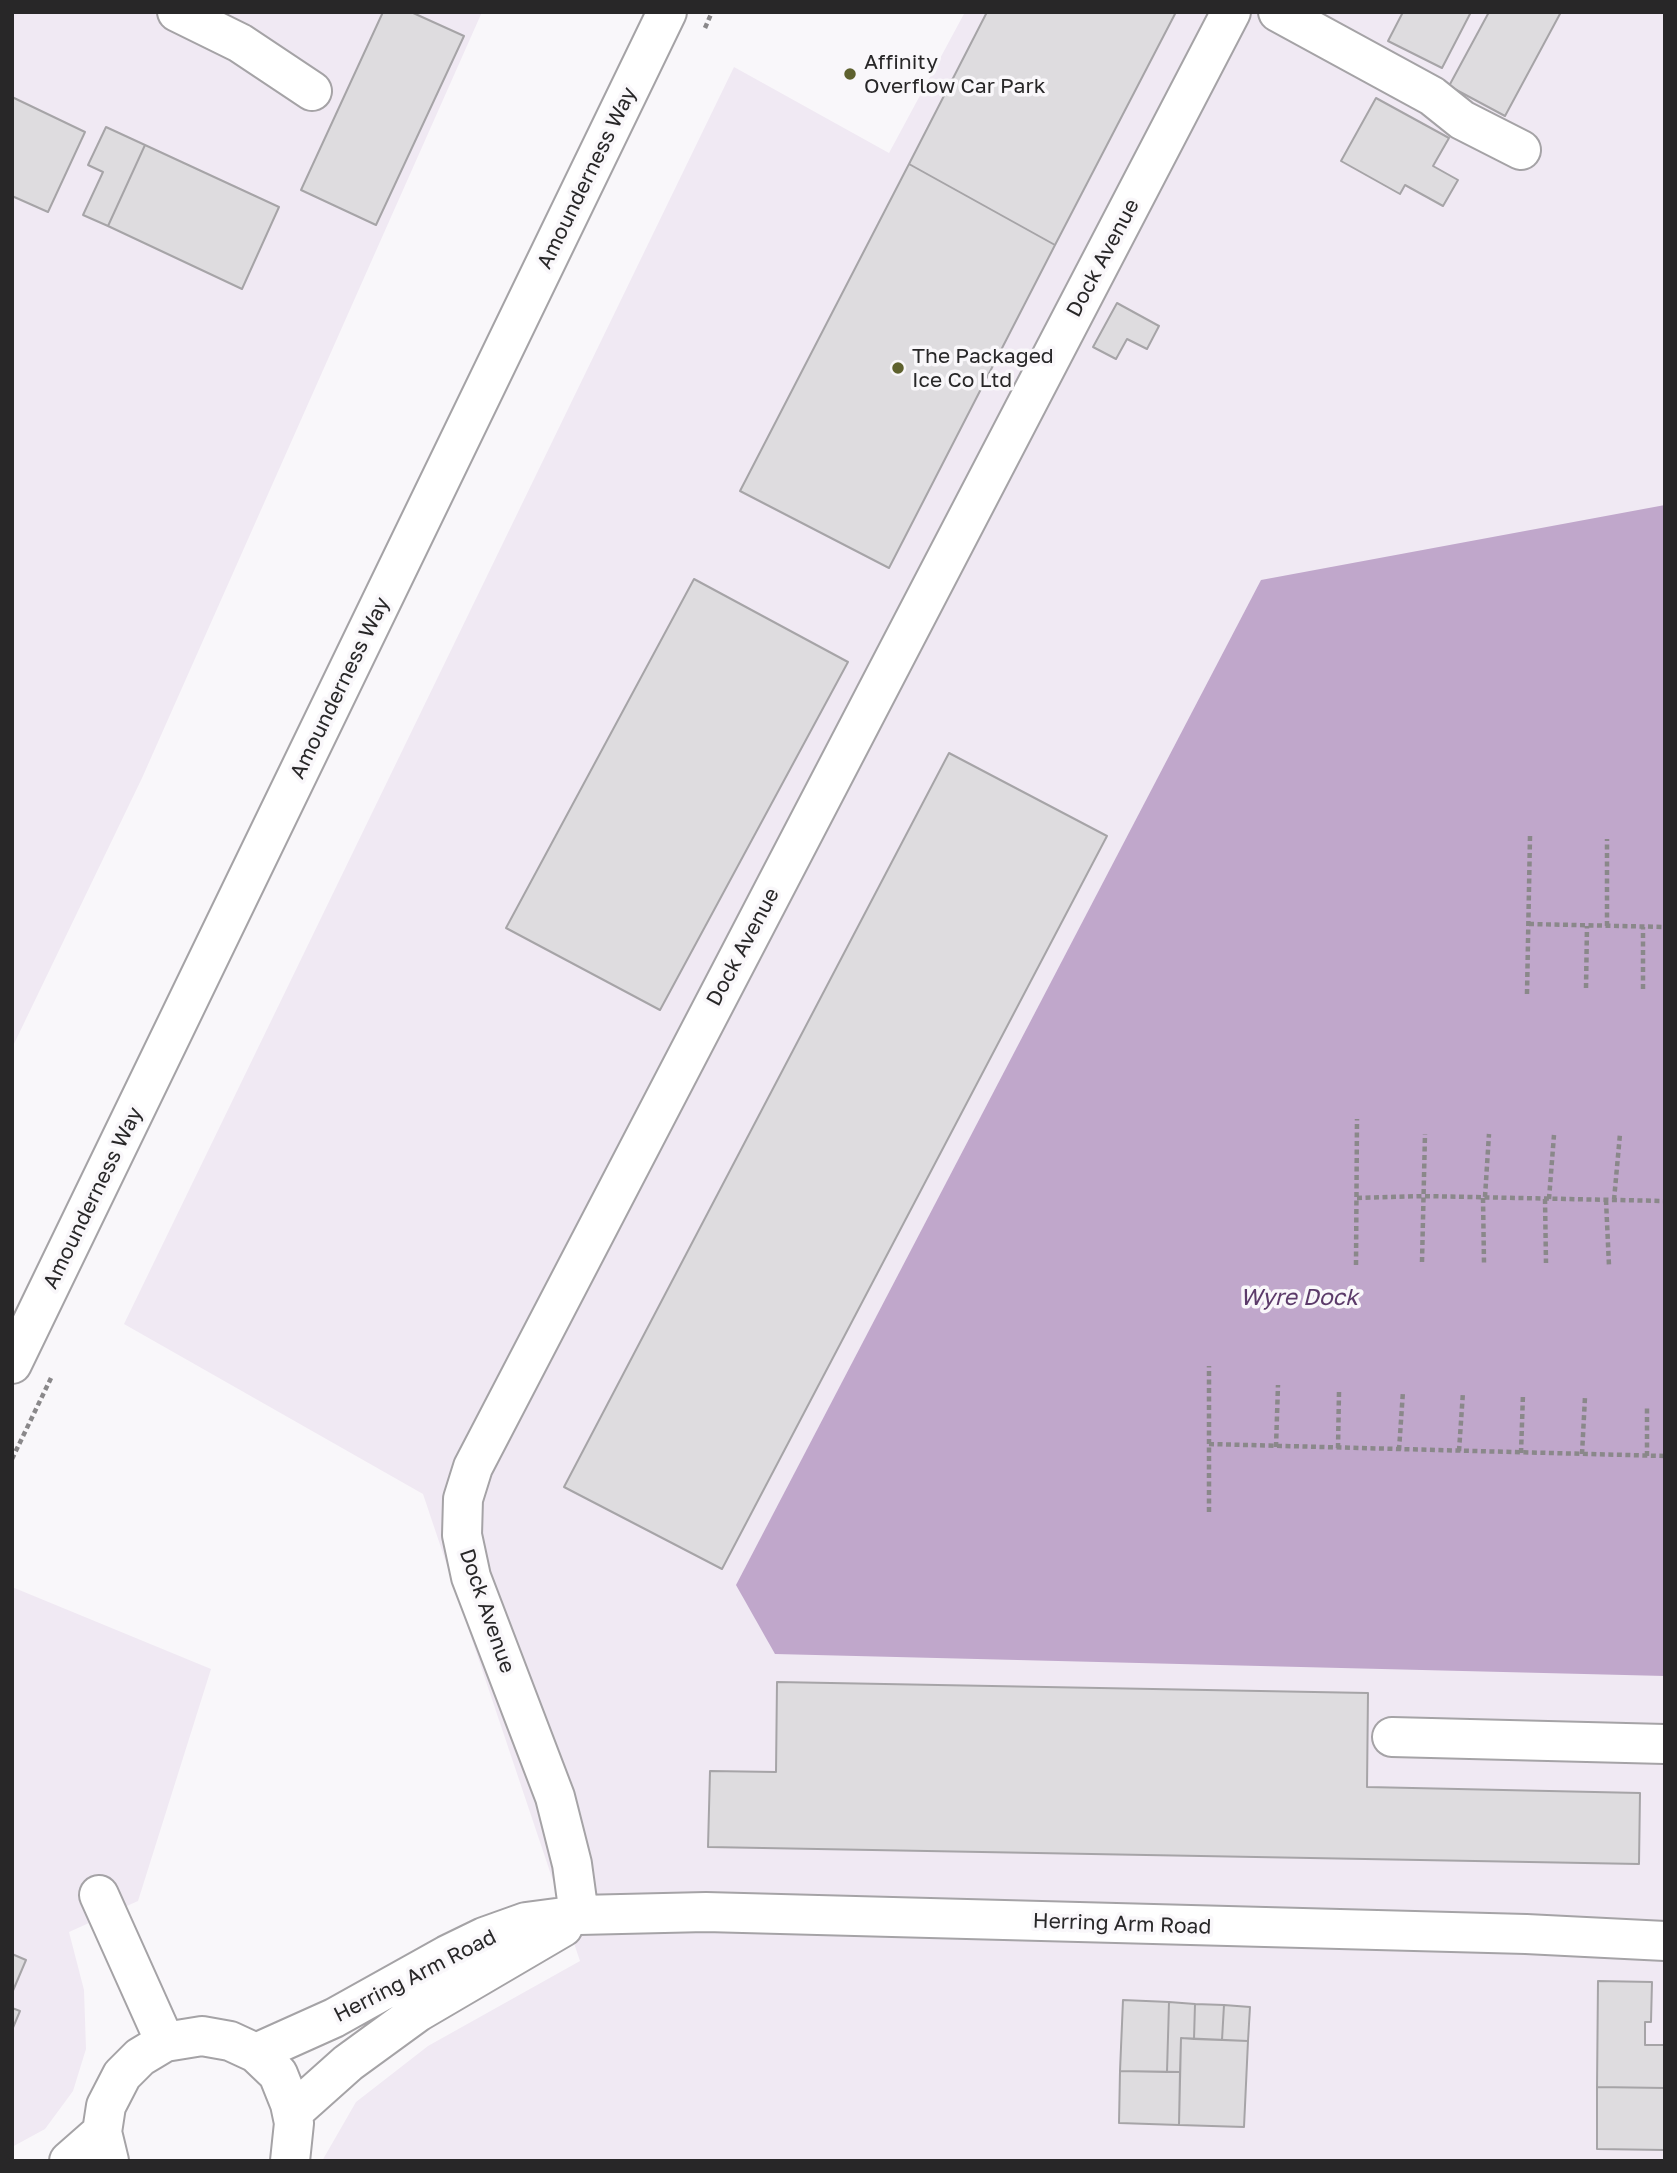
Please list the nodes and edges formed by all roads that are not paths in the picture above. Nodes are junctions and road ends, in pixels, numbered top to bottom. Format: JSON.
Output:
{"nodes":[{"id":1,"x":177,"y":12,"type":"edge"},
{"id":2,"x":667,"y":12,"type":"edge"},
{"id":3,"x":1231,"y":12,"type":"edge"},
{"id":4,"x":1278,"y":12,"type":"edge"},
{"id":5,"x":312,"y":91,"type":"dead end"},
{"id":6,"x":1521,"y":150,"type":"dead end"},
{"id":7,"x":12,"y":1364,"type":"edge"},
{"id":8,"x":1392,"y":1737,"type":"dead end"},
{"id":9,"x":1665,"y":1744,"type":"edge"},
{"id":10,"x":99,"y":1895,"type":"dead end"},
{"id":11,"x":579,"y":1915,"type":"junction"},
{"id":12,"x":1665,"y":1941,"type":"edge"},
{"id":13,"x":164,"y":2042,"type":"junction"},
{"id":14,"x":256,"y":2053,"type":"junction"},
{"id":15,"x":292,"y":2113,"type":"junction"},
{"id":16,"x":106,"y":2146,"type":"edge"},
{"id":17,"x":69,"y":2161,"type":"edge"},
{"id":18,"x":290,"y":2161,"type":"edge"}],
"edges":[{"from":1,"to":5,"type":"main road"},
{"from":2,"to":7,"type":"main road","name":"Amounderness Way"},
{"from":3,"to":11,"type":"main road","name":"Dock Avenue"},
{"from":4,"to":6,"type":"main road"},
{"from":8,"to":9,"type":"main road"},
{"from":10,"to":13,"type":"main road"},
{"from":11,"to":12,"type":"main road","name":"Herring Arm Road"},
{"from":11,"to":14,"type":"main road","name":"Herring Arm Road"},
{"from":11,"to":15,"type":"main road","name":"Herring Arm Road"},
{"from":13,"to":14,"type":"main road"},
{"from":13,"to":16,"type":"main road"},
{"from":14,"to":15,"type":"main road"},
{"from":15,"to":18,"type":"main road"},
{"from":16,"to":17,"type":"main road"}]}
